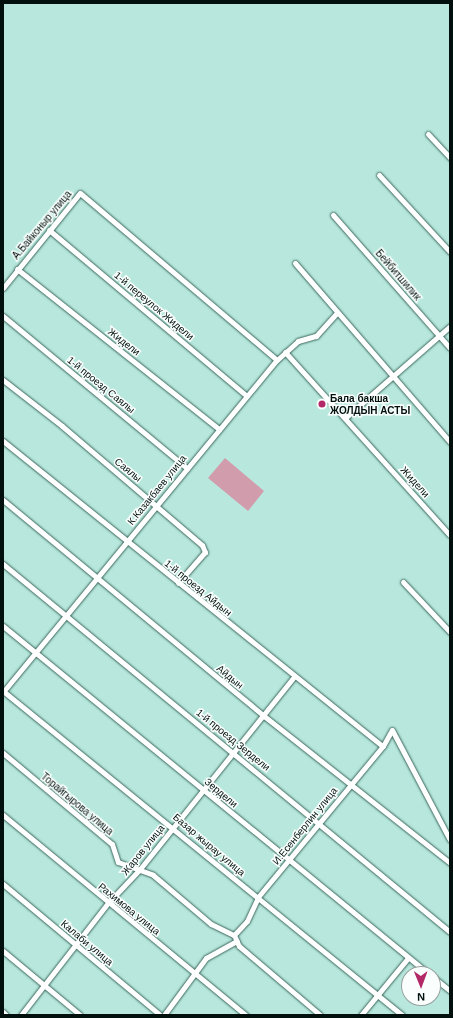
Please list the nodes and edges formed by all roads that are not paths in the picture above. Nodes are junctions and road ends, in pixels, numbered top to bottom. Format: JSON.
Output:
{"nodes":[{"id":1,"x":428,"y":134,"type":"dead end"},
{"id":2,"x":450,"y":158,"type":"edge"},
{"id":3,"x":379,"y":175,"type":"dead end"},
{"id":4,"x":333,"y":215,"type":"dead end"},
{"id":5,"x":49,"y":230,"type":"junction"},
{"id":6,"x":450,"y":252,"type":"edge"},
{"id":7,"x":295,"y":263,"type":"dead end"},
{"id":8,"x":17,"y":269,"type":"junction"},
{"id":9,"x":3,"y":288,"type":"edge"},
{"id":10,"x":336,"y":314,"type":"junction"},
{"id":11,"x":3,"y":316,"type":"edge"},
{"id":12,"x":450,"y":326,"type":"edge"},
{"id":13,"x":439,"y":335,"type":"junction"},
{"id":14,"x":450,"y":348,"type":"edge"},
{"id":15,"x":285,"y":352,"type":"junction"},
{"id":16,"x":277,"y":360,"type":"junction"},
{"id":17,"x":391,"y":377,"type":"junction"},
{"id":18,"x":3,"y":380,"type":"edge"},
{"id":19,"x":246,"y":396,"type":"junction"},
{"id":20,"x":345,"y":418,"type":"junction"},
{"id":21,"x":219,"y":429,"type":"junction"},
{"id":22,"x":3,"y":441,"type":"edge"},
{"id":23,"x":450,"y":442,"type":"edge"},
{"id":24,"x":188,"y":468,"type":"junction"},
{"id":25,"x":3,"y":500,"type":"edge"},
{"id":26,"x":156,"y":505,"type":"junction"},
{"id":27,"x":450,"y":535,"type":"edge"},
{"id":28,"x":127,"y":542,"type":"junction"},
{"id":29,"x":3,"y":564,"type":"edge"},
{"id":30,"x":98,"y":579,"type":"junction"},
{"id":31,"x":403,"y":582,"type":"dead end"},
{"id":32,"x":178,"y":583,"type":"junction"},
{"id":33,"x":67,"y":614,"type":"junction"},
{"id":34,"x":3,"y":626,"type":"edge"},
{"id":35,"x":450,"y":632,"type":"edge"},
{"id":36,"x":36,"y":652,"type":"junction"},
{"id":37,"x":294,"y":677,"type":"junction"},
{"id":38,"x":3,"y":691,"type":"edge"},
{"id":39,"x":264,"y":716,"type":"junction"},
{"id":40,"x":383,"y":746,"type":"junction"},
{"id":41,"x":234,"y":752,"type":"junction"},
{"id":42,"x":3,"y":754,"type":"edge"},
{"id":43,"x":351,"y":784,"type":"junction"},
{"id":44,"x":204,"y":790,"type":"junction"},
{"id":45,"x":3,"y":815,"type":"edge"},
{"id":46,"x":318,"y":822,"type":"junction"},
{"id":47,"x":173,"y":826,"type":"junction"},
{"id":48,"x":450,"y":840,"type":"edge"},
{"id":49,"x":289,"y":860,"type":"junction"},
{"id":50,"x":450,"y":863,"type":"edge"},
{"id":51,"x":140,"y":869,"type":"junction"},
{"id":52,"x":3,"y":884,"type":"edge"},
{"id":53,"x":258,"y":897,"type":"junction"},
{"id":54,"x":108,"y":903,"type":"junction"},
{"id":55,"x":450,"y":932,"type":"edge"},
{"id":56,"x":234,"y":935,"type":"junction"},
{"id":57,"x":237,"y":941,"type":"junction"},
{"id":58,"x":76,"y":946,"type":"junction"},
{"id":59,"x":3,"y":951,"type":"edge"},
{"id":60,"x":408,"y":958,"type":"junction"},
{"id":61,"x":418,"y":966,"type":"edge"},
{"id":62,"x":197,"y":974,"type":"junction"},
{"id":63,"x":441,"y":984,"type":"edge"},
{"id":64,"x":44,"y":986,"type":"junction"},
{"id":65,"x":450,"y":991,"type":"edge"},
{"id":66,"x":378,"y":995,"type":"junction"},
{"id":67,"x":3,"y":1012,"type":"edge"},
{"id":68,"x":6,"y":1015,"type":"edge"},
{"id":69,"x":21,"y":1015,"type":"edge"},
{"id":70,"x":80,"y":1015,"type":"edge"},
{"id":71,"x":160,"y":1015,"type":"edge"},
{"id":72,"x":164,"y":1015,"type":"edge"},
{"id":73,"x":246,"y":1015,"type":"edge"},
{"id":74,"x":320,"y":1015,"type":"edge"},
{"id":75,"x":361,"y":1015,"type":"edge"},
{"id":76,"x":402,"y":1015,"type":"edge"}],
"edges":[{"from":1,"to":2,"type":"street"},
{"from":3,"to":6,"type":"street"},
{"from":4,"to":13,"type":"street","name":"Бейбитшилик"},
{"from":5,"to":8,"type":"street","name":"А.Байконыр улица"},
{"from":5,"to":16,"type":"street","name":"А.Байконыр улица"},
{"from":5,"to":19,"type":"street","name":"1-й переулок Жидели"},
{"from":7,"to":10,"type":"street"},
{"from":8,"to":9,"type":"street","name":"А.Байконыр улица"},
{"from":8,"to":21,"type":"street","name":"Жидели"},
{"from":10,"to":15,"type":"street","name":"К.Казакбаев улица"},
{"from":10,"to":17,"type":"street"},
{"from":11,"to":24,"type":"street","name":"1-й проезд Саялы"},
{"from":12,"to":13,"type":"street"},
{"from":13,"to":14,"type":"street","name":"Бейбитшилик"},
{"from":13,"to":17,"type":"street"},
{"from":15,"to":16,"type":"street","name":"К.Казакбаев улица"},
{"from":15,"to":20,"type":"street","name":"Жидели"},
{"from":16,"to":19,"type":"street","name":"К.Казакбаев улица"},
{"from":17,"to":20,"type":"street"},
{"from":17,"to":23,"type":"street"},
{"from":18,"to":26,"type":"street","name":"Саялы"},
{"from":19,"to":21,"type":"street","name":"К.Казакбаев улица"},
{"from":20,"to":27,"type":"street","name":"Жидели"},
{"from":21,"to":24,"type":"street","name":"К.Казакбаев улица"},
{"from":22,"to":28,"type":"street","name":"1-й проезд Айдын"},
{"from":24,"to":26,"type":"street","name":"К.Казакбаев улица"},
{"from":25,"to":30,"type":"street","name":"Айдын"},
{"from":26,"to":28,"type":"street","name":"К.Казакбаев улица"},
{"from":26,"to":32,"type":"street","name":"Саялы"},
{"from":28,"to":30,"type":"street","name":"К.Казакбаев улица"},
{"from":28,"to":32,"type":"street","name":"1-й проезд Айдын"},
{"from":29,"to":33,"type":"street","name":"1-й проезд Зердели"},
{"from":30,"to":33,"type":"street","name":"К.Казакбаев улица"},
{"from":30,"to":39,"type":"street","name":"Айдын"},
{"from":31,"to":35,"type":"street"},
{"from":32,"to":37,"type":"street","name":"1-й проезд Айдын"},
{"from":33,"to":36,"type":"street","name":"К.Казакбаев улица"},
{"from":33,"to":41,"type":"street","name":"1-й проезд Зердели"},
{"from":34,"to":36,"type":"street","name":"Зердели"},
{"from":36,"to":38,"type":"street","name":"К.Казакбаев улица"},
{"from":36,"to":44,"type":"street","name":"Зердели"},
{"from":37,"to":39,"type":"street","name":"Жаров улица"},
{"from":37,"to":40,"type":"street","name":"1-й проезд Айдын"},
{"from":38,"to":47,"type":"street","name":"Базар жырау улица"},
{"from":39,"to":41,"type":"street","name":"Жаров улица"},
{"from":39,"to":43,"type":"street","name":"Айдын"},
{"from":40,"to":43,"type":"street","name":"И.Есенберлин улица"},
{"from":40,"to":48,"type":"street","name":"И.Есенберлин улица"},
{"from":41,"to":44,"type":"street","name":"Жаров улица"},
{"from":41,"to":46,"type":"street","name":"1-й проезд Зердели"},
{"from":42,"to":51,"type":"street","name":"Торайгырова улица"},
{"from":43,"to":46,"type":"street","name":"И.Есенберлин улица"},
{"from":43,"to":50,"type":"street","name":"Айдын"},
{"from":44,"to":47,"type":"street","name":"Жаров улица"},
{"from":44,"to":49,"type":"street","name":"Зердели"},
{"from":45,"to":54,"type":"street","name":"Рахимова улица"},
{"from":46,"to":49,"type":"street","name":"И.Есенберлин улица"},
{"from":46,"to":55,"type":"street","name":"1-й проезд Зердели"},
{"from":47,"to":51,"type":"street","name":"Жаров улица"},
{"from":47,"to":53,"type":"street","name":"Базар жырау улица"},
{"from":49,"to":53,"type":"street","name":"И.Есенберлин улица"},
{"from":49,"to":60,"type":"street","name":"Зердели"},
{"from":51,"to":54,"type":"street","name":"Жаров улица"},
{"from":51,"to":56,"type":"street","name":"Торайгырова улица"},
{"from":52,"to":58,"type":"street","name":"Калаби улица"},
{"from":53,"to":56,"type":"street","name":"И.Есенберлин улица"},
{"from":53,"to":66,"type":"street","name":"Базар жырау улица"},
{"from":54,"to":58,"type":"street","name":"Жаров улица"},
{"from":54,"to":62,"type":"street","name":"Рахимова улица"},
{"from":56,"to":57,"type":"street"},
{"from":57,"to":62,"type":"street"},
{"from":57,"to":74,"type":"street"},
{"from":58,"to":64,"type":"street","name":"Жаров улица"},
{"from":58,"to":71,"type":"street","name":"Калаби улица"},
{"from":59,"to":64,"type":"street"},
{"from":60,"to":61,"type":"street","name":"Зердели"},
{"from":60,"to":66,"type":"street"},
{"from":62,"to":72,"type":"street"},
{"from":62,"to":73,"type":"street","name":"Рахимова улица"},
{"from":63,"to":65,"type":"street"},
{"from":64,"to":69,"type":"street","name":"Жаров улица"},
{"from":64,"to":70,"type":"street"},
{"from":66,"to":75,"type":"street"},
{"from":66,"to":76,"type":"street","name":"Базар жырау улица"},
{"from":67,"to":68,"type":"street"}]}
